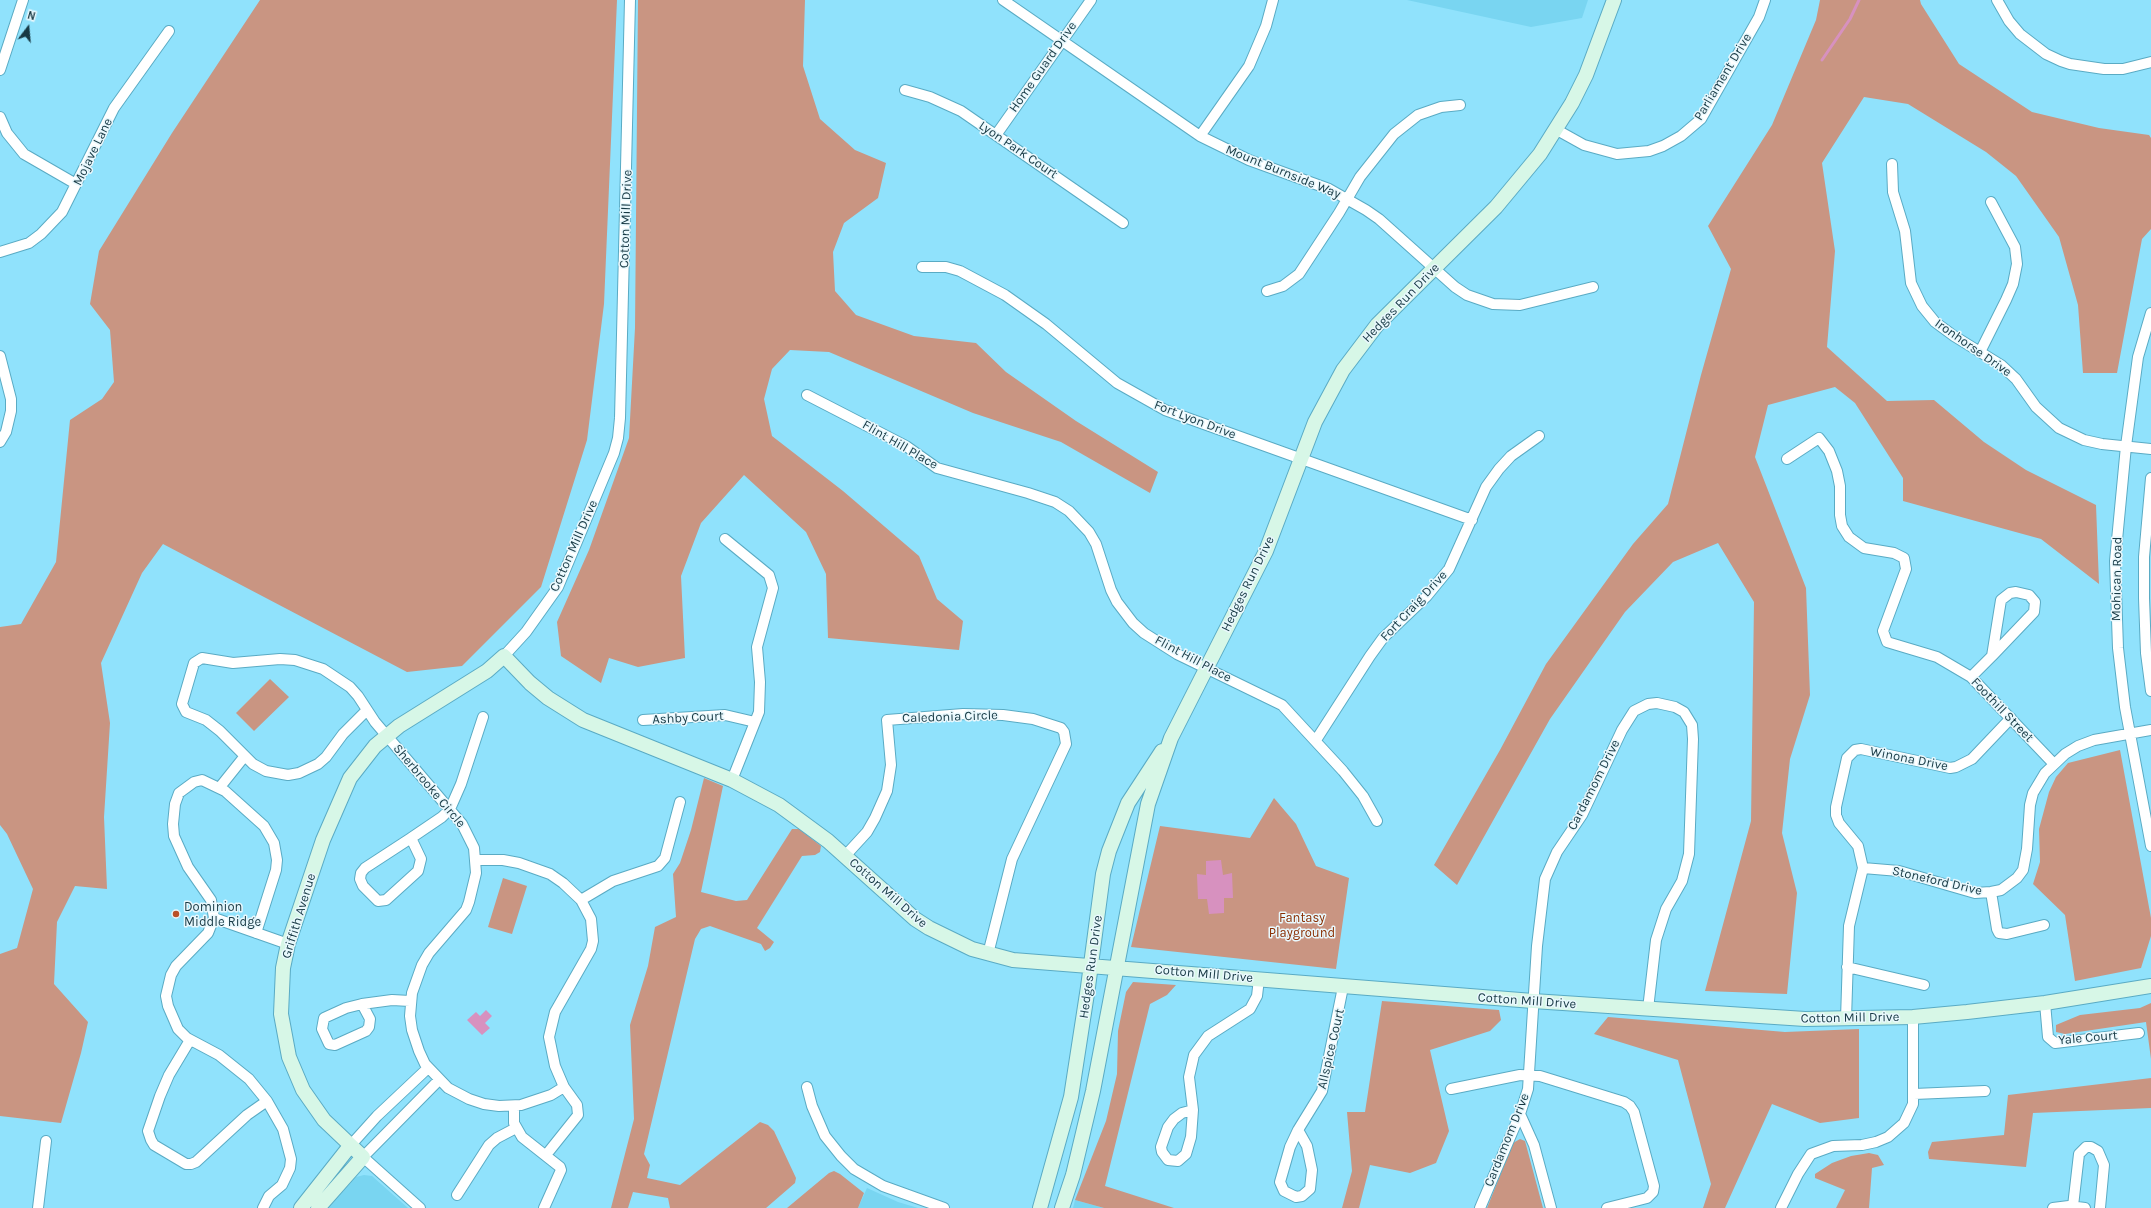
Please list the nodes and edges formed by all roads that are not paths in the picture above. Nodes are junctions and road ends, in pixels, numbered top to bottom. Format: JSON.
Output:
{"nodes":[{"id":1,"x":22,"y":0,"type":"edge"},
{"id":2,"x":630,"y":0,"type":"edge"},
{"id":3,"x":1003,"y":0,"type":"edge"},
{"id":4,"x":1091,"y":0,"type":"edge"},
{"id":5,"x":1273,"y":0,"type":"edge"},
{"id":6,"x":1614,"y":0,"type":"edge"},
{"id":7,"x":1765,"y":0,"type":"edge"},
{"id":8,"x":1997,"y":0,"type":"edge"},
{"id":9,"x":169,"y":31,"type":"dead end"},
{"id":10,"x":1062,"y":41,"type":"junction"},
{"id":11,"x":2151,"y":62,"type":"edge"},
{"id":12,"x":0,"y":70,"type":"edge"},
{"id":13,"x":905,"y":90,"type":"dead end"},
{"id":14,"x":1460,"y":105,"type":"dead end"},
{"id":15,"x":0,"y":117,"type":"edge"},
{"id":16,"x":1556,"y":130,"type":"junction"},
{"id":17,"x":996,"y":134,"type":"junction"},
{"id":18,"x":1200,"y":136,"type":"junction"},
{"id":19,"x":1892,"y":164,"type":"dead end"},
{"id":20,"x":76,"y":184,"type":"junction"},
{"id":21,"x":1347,"y":199,"type":"junction"},
{"id":22,"x":1991,"y":202,"type":"dead end"},
{"id":23,"x":1123,"y":223,"type":"dead end"},
{"id":24,"x":0,"y":252,"type":"edge"},
{"id":25,"x":922,"y":267,"type":"dead end"},
{"id":26,"x":1434,"y":269,"type":"junction"},
{"id":27,"x":1594,"y":287,"type":"dead end"},
{"id":28,"x":1267,"y":291,"type":"dead end"},
{"id":29,"x":2151,"y":313,"type":"edge"},
{"id":30,"x":1980,"y":352,"type":"junction"},
{"id":31,"x":0,"y":356,"type":"edge"},
{"id":32,"x":807,"y":395,"type":"dead end"},
{"id":33,"x":1539,"y":436,"type":"dead end"},
{"id":34,"x":0,"y":442,"type":"edge"},
{"id":35,"x":2126,"y":446,"type":"junction"},
{"id":36,"x":2151,"y":449,"type":"edge"},
{"id":37,"x":1302,"y":459,"type":"junction"},
{"id":38,"x":1786,"y":459,"type":"dead end"},
{"id":39,"x":2151,"y":478,"type":"edge"},
{"id":40,"x":1472,"y":520,"type":"junction"},
{"id":41,"x":725,"y":538,"type":"dead end"},
{"id":42,"x":504,"y":656,"type":"junction"},
{"id":43,"x":1992,"y":656,"type":"junction"},
{"id":44,"x":1206,"y":669,"type":"junction"},
{"id":45,"x":1971,"y":677,"type":"junction"},
{"id":46,"x":2151,"y":691,"type":"edge"},
{"id":47,"x":367,"y":710,"type":"junction"},
{"id":48,"x":483,"y":717,"type":"dead end"},
{"id":49,"x":2011,"y":718,"type":"junction"},
{"id":50,"x":643,"y":720,"type":"dead end"},
{"id":51,"x":755,"y":722,"type":"junction"},
{"id":52,"x":2151,"y":730,"type":"edge"},
{"id":53,"x":2130,"y":734,"type":"junction"},
{"id":54,"x":386,"y":736,"type":"junction"},
{"id":55,"x":1171,"y":738,"type":"junction"},
{"id":56,"x":1316,"y":740,"type":"junction"},
{"id":57,"x":244,"y":757,"type":"junction"},
{"id":58,"x":2054,"y":764,"type":"junction"},
{"id":59,"x":732,"y":780,"type":"junction"},
{"id":60,"x":220,"y":787,"type":"junction"},
{"id":61,"x":680,"y":802,"type":"dead end"},
{"id":62,"x":450,"y":808,"type":"junction"},
{"id":63,"x":1377,"y":821,"type":"dead end"},
{"id":64,"x":411,"y":838,"type":"junction"},
{"id":65,"x":2151,"y":846,"type":"edge"},
{"id":66,"x":845,"y":856,"type":"junction"},
{"id":67,"x":476,"y":860,"type":"junction"},
{"id":68,"x":1863,"y":868,"type":"junction"},
{"id":69,"x":1991,"y":892,"type":"junction"},
{"id":70,"x":581,"y":900,"type":"junction"},
{"id":71,"x":214,"y":918,"type":"junction"},
{"id":72,"x":2044,"y":926,"type":"dead end"},
{"id":73,"x":256,"y":933,"type":"junction"},
{"id":74,"x":288,"y":944,"type":"junction"},
{"id":75,"x":988,"y":954,"type":"junction"},
{"id":76,"x":1091,"y":965,"type":"junction"},
{"id":77,"x":1116,"y":967,"type":"junction"},
{"id":78,"x":1847,"y":967,"type":"junction"},
{"id":79,"x":1259,"y":979,"type":"junction"},
{"id":80,"x":1924,"y":985,"type":"dead end"},
{"id":81,"x":1344,"y":986,"type":"junction"},
{"id":82,"x":2151,"y":986,"type":"edge"},
{"id":83,"x":410,"y":1001,"type":"junction"},
{"id":84,"x":1533,"y":1001,"type":"junction"},
{"id":85,"x":2045,"y":1003,"type":"junction"},
{"id":86,"x":362,"y":1004,"type":"junction"},
{"id":87,"x":1648,"y":1009,"type":"junction"},
{"id":88,"x":1913,"y":1017,"type":"junction"},
{"id":89,"x":1846,"y":1019,"type":"junction"},
{"id":90,"x":2140,"y":1033,"type":"dead end"},
{"id":91,"x":190,"y":1040,"type":"junction"},
{"id":92,"x":1078,"y":1054,"type":"junction"},
{"id":93,"x":1099,"y":1058,"type":"junction"},
{"id":94,"x":428,"y":1068,"type":"junction"},
{"id":95,"x":1528,"y":1075,"type":"junction"},
{"id":96,"x":439,"y":1080,"type":"junction"},
{"id":97,"x":564,"y":1087,"type":"junction"},
{"id":98,"x":807,"y":1087,"type":"dead end"},
{"id":99,"x":1451,"y":1089,"type":"dead end"},
{"id":100,"x":1985,"y":1091,"type":"dead end"},
{"id":101,"x":1914,"y":1094,"type":"junction"},
{"id":102,"x":267,"y":1101,"type":"junction"},
{"id":103,"x":514,"y":1106,"type":"junction"},
{"id":104,"x":1193,"y":1110,"type":"junction"},
{"id":105,"x":1520,"y":1114,"type":"junction"},
{"id":106,"x":516,"y":1128,"type":"junction"},
{"id":107,"x":1298,"y":1130,"type":"junction"},
{"id":108,"x":46,"y":1141,"type":"dead end"},
{"id":109,"x":350,"y":1146,"type":"junction"},
{"id":110,"x":546,"y":1155,"type":"junction"},
{"id":111,"x":363,"y":1157,"type":"junction"},
{"id":112,"x":457,"y":1195,"type":"dead end"},
{"id":113,"x":2073,"y":1206,"type":"junction"},
{"id":114,"x":38,"y":1208,"type":"edge"},
{"id":115,"x":263,"y":1208,"type":"edge"},
{"id":116,"x":301,"y":1208,"type":"edge"},
{"id":117,"x":318,"y":1208,"type":"edge"},
{"id":118,"x":420,"y":1208,"type":"edge"},
{"id":119,"x":544,"y":1208,"type":"edge"},
{"id":120,"x":944,"y":1208,"type":"edge"},
{"id":121,"x":1040,"y":1208,"type":"edge"},
{"id":122,"x":1062,"y":1208,"type":"edge"},
{"id":123,"x":1480,"y":1208,"type":"edge"},
{"id":124,"x":1551,"y":1208,"type":"edge"},
{"id":125,"x":1607,"y":1208,"type":"edge"},
{"id":126,"x":1781,"y":1208,"type":"edge"},
{"id":127,"x":2053,"y":1208,"type":"edge"},
{"id":128,"x":2085,"y":1208,"type":"edge"},
{"id":129,"x":2100,"y":1208,"type":"edge"}],
"edges":[{"from":1,"to":12,"type":"street"},
{"from":2,"to":42,"type":"street","name":"Cotton Mill Drive"},
{"from":3,"to":10,"type":"street","name":"Mount Burnside Way"},
{"from":4,"to":10,"type":"street","name":"Home Guard Drive"},
{"from":5,"to":18,"type":"street"},
{"from":6,"to":16,"type":"street","name":"Hedges Run Drive"},
{"from":7,"to":16,"type":"street","name":"Parliament Drive"},
{"from":8,"to":11,"type":"street"},
{"from":9,"to":20,"type":"street","name":"Mojave Lane"},
{"from":10,"to":17,"type":"street","name":"Home Guard Drive"},
{"from":10,"to":18,"type":"street","name":"Mount Burnside Way"},
{"from":13,"to":17,"type":"street","name":"Lyon Park Court"},
{"from":14,"to":21,"type":"street"},
{"from":15,"to":20,"type":"street"},
{"from":16,"to":26,"type":"street","name":"Hedges Run Drive"},
{"from":17,"to":23,"type":"street","name":"Lyon Park Court"},
{"from":18,"to":21,"type":"street","name":"Mount Burnside Way"},
{"from":19,"to":30,"type":"street","name":"Ironhorse Drive"},
{"from":20,"to":24,"type":"street","name":"Mojave Lane"},
{"from":21,"to":26,"type":"street","name":"Mount Burnside Way"},
{"from":21,"to":28,"type":"street"},
{"from":22,"to":30,"type":"street"},
{"from":25,"to":37,"type":"street","name":"Fort Lyon Drive"},
{"from":26,"to":27,"type":"street","name":"Mount Burnside Way"},
{"from":26,"to":37,"type":"street","name":"Hedges Run Drive"},
{"from":29,"to":35,"type":"street","name":"Mohican Road"},
{"from":30,"to":35,"type":"street","name":"Ironhorse Drive"},
{"from":31,"to":34,"type":"street"},
{"from":32,"to":44,"type":"street","name":"Flint Hill Place"},
{"from":33,"to":40,"type":"street","name":"Fort Craig Drive"},
{"from":35,"to":36,"type":"street","name":"Ironhorse Drive"},
{"from":35,"to":53,"type":"street","name":"Mohican Road"},
{"from":37,"to":40,"type":"street","name":"Fort Lyon Drive"},
{"from":37,"to":44,"type":"street","name":"Hedges Run Drive"},
{"from":38,"to":45,"type":"street","name":"Foothill Street"},
{"from":39,"to":46,"type":"street","name":"Mohican Road"},
{"from":40,"to":56,"type":"street","name":"Fort Craig Drive"},
{"from":41,"to":51,"type":"street"},
{"from":42,"to":54,"type":"street","name":"Griffith Avenue"},
{"from":42,"to":59,"type":"street","name":"Cotton Mill Drive"},
{"from":43,"to":43,"type":"street"},
{"from":43,"to":45,"type":"street"},
{"from":44,"to":55,"type":"street","name":"Hedges Run Drive"},
{"from":44,"to":56,"type":"street","name":"Flint Hill Place"},
{"from":45,"to":49,"type":"street","name":"Foothill Street"},
{"from":47,"to":54,"type":"street","name":"Sherbrooke Circle"},
{"from":47,"to":57,"type":"street"},
{"from":47,"to":57,"type":"street","name":"Sherbrooke Circle"},
{"from":48,"to":62,"type":"street"},
{"from":49,"to":58,"type":"street","name":"Foothill Street"},
{"from":49,"to":68,"type":"street","name":"Winona Drive"},
{"from":50,"to":51,"type":"street","name":"Ashby Court"},
{"from":51,"to":59,"type":"street"},
{"from":52,"to":53,"type":"street","name":"Stoneford Drive"},
{"from":53,"to":58,"type":"street","name":"Stoneford Drive"},
{"from":53,"to":65,"type":"street","name":"Mohican Road"},
{"from":54,"to":62,"type":"street","name":"Sherbrooke Circle"},
{"from":54,"to":74,"type":"street","name":"Griffith Avenue"},
{"from":55,"to":76,"type":"street","name":"Hedges Run Drive"},
{"from":55,"to":77,"type":"street","name":"Hedges Run Drive"},
{"from":56,"to":63,"type":"street","name":"Flint Hill Place"},
{"from":57,"to":60,"type":"street"},
{"from":58,"to":69,"type":"street","name":"Stoneford Drive"},
{"from":59,"to":66,"type":"street","name":"Cotton Mill Drive"},
{"from":60,"to":71,"type":"street"},
{"from":60,"to":73,"type":"street"},
{"from":61,"to":70,"type":"street"},
{"from":62,"to":64,"type":"street"},
{"from":62,"to":67,"type":"street","name":"Sherbrooke Circle"},
{"from":64,"to":64,"type":"street"},
{"from":66,"to":75,"type":"street","name":"Cotton Mill Drive"},
{"from":66,"to":75,"type":"street","name":"Caledonia Circle"},
{"from":67,"to":70,"type":"street"},
{"from":67,"to":83,"type":"street","name":"Sherbrooke Circle"},
{"from":68,"to":69,"type":"street","name":"Stoneford Drive"},
{"from":68,"to":78,"type":"street","name":"Winona Drive"},
{"from":69,"to":72,"type":"street"},
{"from":70,"to":97,"type":"street"},
{"from":71,"to":73,"type":"street"},
{"from":71,"to":91,"type":"street"},
{"from":73,"to":74,"type":"street"},
{"from":74,"to":109,"type":"street","name":"Griffith Avenue"},
{"from":75,"to":76,"type":"street","name":"Cotton Mill Drive"},
{"from":76,"to":77,"type":"street","name":"Cotton Mill Drive"},
{"from":76,"to":92,"type":"street","name":"Hedges Run Drive"},
{"from":77,"to":79,"type":"street","name":"Cotton Mill Drive"},
{"from":77,"to":93,"type":"street","name":"Hedges Run Drive"},
{"from":78,"to":80,"type":"street"},
{"from":78,"to":89,"type":"street","name":"Winona Drive"},
{"from":79,"to":81,"type":"street","name":"Cotton Mill Drive"},
{"from":79,"to":104,"type":"street"},
{"from":81,"to":84,"type":"street","name":"Cotton Mill Drive"},
{"from":81,"to":107,"type":"street","name":"Allspice Court"},
{"from":82,"to":85,"type":"street","name":"Cotton Mill Drive"},
{"from":83,"to":86,"type":"street"},
{"from":83,"to":94,"type":"street","name":"Sherbrooke Circle"},
{"from":84,"to":87,"type":"street","name":"Cotton Mill Drive"},
{"from":84,"to":87,"type":"street","name":"Cardamom Drive"},
{"from":84,"to":95,"type":"street","name":"Cardamom Drive"},
{"from":85,"to":88,"type":"street","name":"Cotton Mill Drive"},
{"from":85,"to":90,"type":"street","name":"Yale Court"},
{"from":86,"to":86,"type":"street"},
{"from":87,"to":89,"type":"street","name":"Cotton Mill Drive"},
{"from":88,"to":89,"type":"street","name":"Cotton Mill Drive"},
{"from":88,"to":101,"type":"street"},
{"from":91,"to":102,"type":"street"},
{"from":91,"to":102,"type":"street"},
{"from":92,"to":93,"type":"street"},
{"from":92,"to":121,"type":"street","name":"Hedges Run Drive"},
{"from":93,"to":122,"type":"street","name":"Hedges Run Drive"},
{"from":94,"to":96,"type":"street","name":"Sherbrooke Circle"},
{"from":94,"to":109,"type":"street"},
{"from":95,"to":99,"type":"street"},
{"from":95,"to":105,"type":"street","name":"Cardamom Drive"},
{"from":95,"to":125,"type":"street"},
{"from":96,"to":103,"type":"street","name":"Sherbrooke Circle"},
{"from":96,"to":111,"type":"street"},
{"from":97,"to":103,"type":"street","name":"Sherbrooke Circle"},
{"from":97,"to":110,"type":"street"},
{"from":98,"to":120,"type":"street"},
{"from":100,"to":101,"type":"street"},
{"from":101,"to":126,"type":"street"},
{"from":102,"to":115,"type":"street"},
{"from":103,"to":106,"type":"street"},
{"from":104,"to":104,"type":"street"},
{"from":105,"to":123,"type":"street","name":"Cardamom Drive"},
{"from":105,"to":124,"type":"street"},
{"from":106,"to":110,"type":"street"},
{"from":106,"to":112,"type":"street"},
{"from":107,"to":107,"type":"street","name":"Allspice Court"},
{"from":108,"to":114,"type":"street"},
{"from":109,"to":111,"type":"street","name":"Griffith Avenue"},
{"from":109,"to":116,"type":"street"},
{"from":110,"to":119,"type":"street"},
{"from":111,"to":117,"type":"street"},
{"from":111,"to":118,"type":"street","name":"Griffith Avenue"},
{"from":113,"to":127,"type":"street"},
{"from":113,"to":128,"type":"street"},
{"from":113,"to":129,"type":"street"}]}
